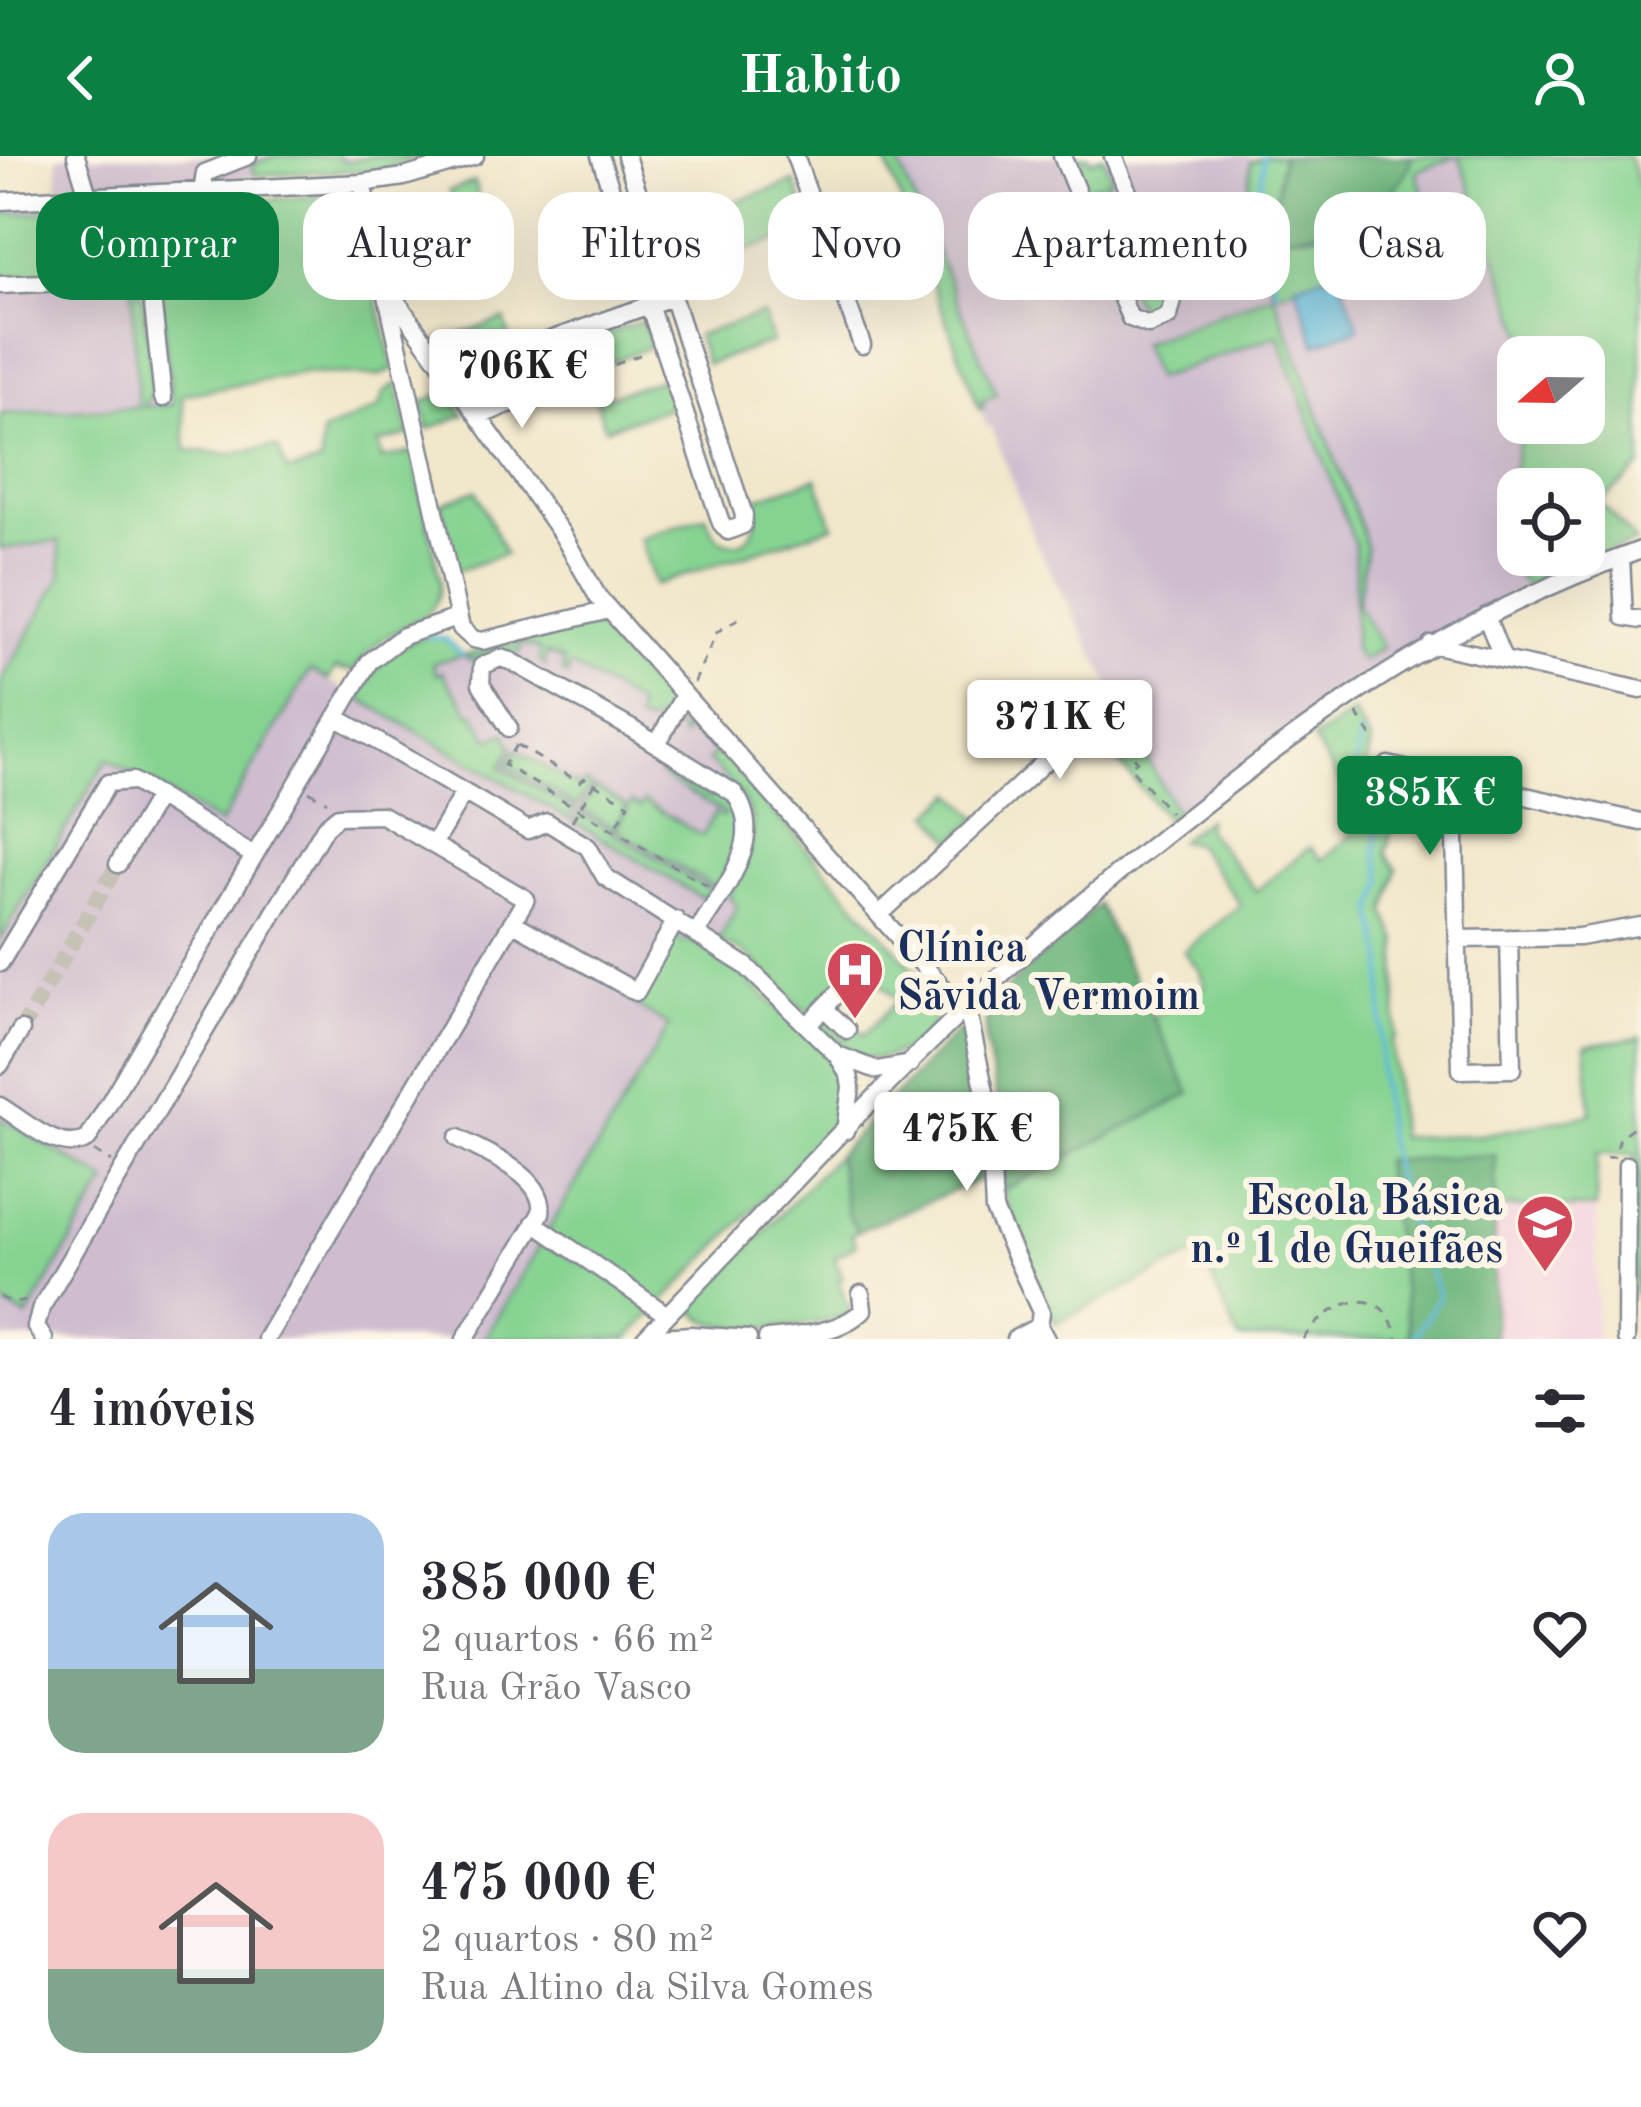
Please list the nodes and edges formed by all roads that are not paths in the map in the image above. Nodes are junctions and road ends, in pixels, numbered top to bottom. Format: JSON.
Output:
{"nodes":[{"id":1,"x":76,"y":156,"type":"edge"},
{"id":2,"x":248,"y":156,"type":"edge"},
{"id":3,"x":475,"y":156,"type":"edge"},
{"id":4,"x":600,"y":156,"type":"edge"},
{"id":5,"x":626,"y":156,"type":"edge"},
{"id":6,"x":796,"y":156,"type":"edge"},
{"id":7,"x":1062,"y":156,"type":"edge"},
{"id":8,"x":1113,"y":156,"type":"edge"},
{"id":9,"x":362,"y":183,"type":"junction"},
{"id":10,"x":87,"y":192,"type":"edge"},
{"id":11,"x":202,"y":192,"type":"joint"},
{"id":12,"x":364,"y":192,"type":"edge"},
{"id":13,"x":638,"y":192,"type":"edge"},
{"id":14,"x":36,"y":200,"type":"edge"},
{"id":15,"x":0,"y":201,"type":"edge"},
{"id":16,"x":0,"y":285,"type":"edge"},
{"id":17,"x":390,"y":300,"type":"edge"},
{"id":18,"x":396,"y":300,"type":"edge"},
{"id":19,"x":662,"y":300,"type":"edge"},
{"id":20,"x":673,"y":300,"type":"edge"},
{"id":21,"x":649,"y":304,"type":"junction"},
{"id":22,"x":566,"y":334,"type":"junction"},
{"id":23,"x":862,"y":345,"type":"dead end"},
{"id":24,"x":451,"y":375,"type":"junction"},
{"id":25,"x":163,"y":398,"type":"dead end"},
{"id":26,"x":479,"y":416,"type":"junction"},
{"id":27,"x":1641,"y":550,"type":"edge"},
{"id":28,"x":1621,"y":558,"type":"junction"},
{"id":29,"x":609,"y":610,"type":"junction"},
{"id":30,"x":1486,"y":616,"type":"junction"},
{"id":31,"x":457,"y":618,"type":"junction"},
{"id":32,"x":1641,"y":620,"type":"edge"},
{"id":33,"x":1424,"y":648,"type":"junction"},
{"id":34,"x":1503,"y":659,"type":"junction"},
{"id":35,"x":1641,"y":690,"type":"edge"},
{"id":36,"x":684,"y":695,"type":"junction"},
{"id":37,"x":336,"y":717,"type":"junction"},
{"id":38,"x":1107,"y":723,"type":"road end"},
{"id":39,"x":508,"y":728,"type":"dead end"},
{"id":40,"x":657,"y":744,"type":"junction"},
{"id":41,"x":1388,"y":765,"type":"dead end"},
{"id":42,"x":1466,"y":784,"type":"junction"},
{"id":43,"x":464,"y":792,"type":"junction"},
{"id":44,"x":158,"y":796,"type":"junction"},
{"id":45,"x":1641,"y":822,"type":"edge"},
{"id":46,"x":434,"y":843,"type":"junction"},
{"id":47,"x":254,"y":856,"type":"junction"},
{"id":48,"x":118,"y":864,"type":"tunnel mouth"},
{"id":49,"x":879,"y":915,"type":"junction"},
{"id":50,"x":676,"y":920,"type":"junction"},
{"id":51,"x":512,"y":922,"type":"junction"},
{"id":52,"x":1641,"y":926,"type":"edge"},
{"id":53,"x":697,"y":932,"type":"junction"},
{"id":54,"x":1509,"y":938,"type":"junction"},
{"id":55,"x":1458,"y":939,"type":"junction"},
{"id":56,"x":0,"y":963,"type":"edge"},
{"id":57,"x":859,"y":971,"type":"dead end"},
{"id":58,"x":824,"y":1008,"type":"junction"},
{"id":59,"x":964,"y":1010,"type":"junction"},
{"id":60,"x":808,"y":1025,"type":"junction"},
{"id":61,"x":20,"y":1030,"type":"tunnel mouth"},
{"id":62,"x":847,"y":1030,"type":"dead end"},
{"id":63,"x":837,"y":1055,"type":"junction"},
{"id":64,"x":910,"y":1064,"type":"junction"},
{"id":65,"x":0,"y":1065,"type":"edge"},
{"id":66,"x":0,"y":1106,"type":"edge"},
{"id":67,"x":845,"y":1131,"type":"junction"},
{"id":68,"x":458,"y":1138,"type":"dead end"},
{"id":69,"x":1627,"y":1165,"type":"dead end"},
{"id":70,"x":534,"y":1223,"type":"junction"},
{"id":71,"x":861,"y":1294,"type":"dead end"},
{"id":72,"x":682,"y":1299,"type":"junction"},
{"id":73,"x":667,"y":1315,"type":"junction"},
{"id":74,"x":1634,"y":1316,"type":"edge"},
{"id":75,"x":1043,"y":1332,"type":"edge"},
{"id":76,"x":706,"y":1336,"type":"junction"},
{"id":77,"x":644,"y":1338,"type":"edge"},
{"id":78,"x":44,"y":1339,"type":"edge"},
{"id":79,"x":266,"y":1339,"type":"edge"},
{"id":80,"x":465,"y":1339,"type":"edge"},
{"id":81,"x":748,"y":1339,"type":"edge"},
{"id":82,"x":767,"y":1339,"type":"edge"},
{"id":83,"x":1015,"y":1339,"type":"edge"},
{"id":84,"x":1626,"y":1339,"type":"edge"}],
"edges":[{"from":1,"to":10,"type":"street"},
{"from":2,"to":11,"type":"street"},
{"from":3,"to":9,"type":"street"},
{"from":4,"to":21,"type":"street"},
{"from":5,"to":13,"type":"street"},
{"from":6,"to":23,"type":"street"},
{"from":7,"to":8,"type":"street"},
{"from":9,"to":11,"type":"street"},
{"from":9,"to":12,"type":"street"},
{"from":14,"to":15,"type":"street"},
{"from":16,"to":25,"type":"street"},
{"from":17,"to":31,"type":"street"},
{"from":18,"to":24,"type":"street"},
{"from":19,"to":21,"type":"street"},
{"from":20,"to":21,"type":"street"},
{"from":21,"to":22,"type":"street"},
{"from":22,"to":24,"type":"street"},
{"from":22,"to":26,"type":"street"},
{"from":24,"to":26,"type":"street"},
{"from":26,"to":29,"type":"street"},
{"from":27,"to":28,"type":"street"},
{"from":28,"to":30,"type":"street"},
{"from":28,"to":32,"type":"street"},
{"from":29,"to":31,"type":"street"},
{"from":29,"to":36,"type":"street"},
{"from":30,"to":33,"type":"street"},
{"from":30,"to":34,"type":"street"},
{"from":31,"to":37,"type":"street"},
{"from":33,"to":34,"type":"street"},
{"from":33,"to":59,"type":"street"},
{"from":34,"to":35,"type":"street"},
{"from":36,"to":40,"type":"street"},
{"from":36,"to":49,"type":"street"},
{"from":37,"to":43,"type":"street"},
{"from":37,"to":47,"type":"street"},
{"from":38,"to":49,"type":"street"},
{"from":39,"to":40,"type":"street"},
{"from":40,"to":53,"type":"street"},
{"from":41,"to":42,"type":"street"},
{"from":42,"to":45,"type":"street"},
{"from":42,"to":55,"type":"street"},
{"from":43,"to":46,"type":"street"},
{"from":43,"to":50,"type":"street"},
{"from":44,"to":47,"type":"street"},
{"from":44,"to":48,"type":"street"},
{"from":44,"to":56,"type":"street"},
{"from":46,"to":51,"type":"street"},
{"from":46,"to":78,"type":"street"},
{"from":47,"to":66,"type":"street"},
{"from":49,"to":59,"type":"street"},
{"from":50,"to":51,"type":"street"},
{"from":50,"to":53,"type":"street"},
{"from":51,"to":79,"type":"street"},
{"from":52,"to":54,"type":"street"},
{"from":53,"to":60,"type":"street"},
{"from":54,"to":55,"type":"street"},
{"from":54,"to":55,"type":"street"},
{"from":57,"to":58,"type":"street"},
{"from":58,"to":60,"type":"street"},
{"from":58,"to":62,"type":"street"},
{"from":59,"to":64,"type":"street"},
{"from":59,"to":75,"type":"street"},
{"from":60,"to":63,"type":"street"},
{"from":61,"to":65,"type":"street"},
{"from":63,"to":64,"type":"street"},
{"from":63,"to":67,"type":"street"},
{"from":64,"to":67,"type":"street"},
{"from":67,"to":72,"type":"street"},
{"from":68,"to":70,"type":"street"},
{"from":69,"to":74,"type":"street"},
{"from":70,"to":73,"type":"street"},
{"from":70,"to":80,"type":"street"},
{"from":71,"to":82,"type":"street"},
{"from":72,"to":73,"type":"street"},
{"from":72,"to":76,"type":"street"},
{"from":73,"to":77,"type":"street"},
{"from":74,"to":84,"type":"street"},
{"from":75,"to":83,"type":"street"},
{"from":76,"to":77,"type":"street"},
{"from":76,"to":81,"type":"street"}]}
